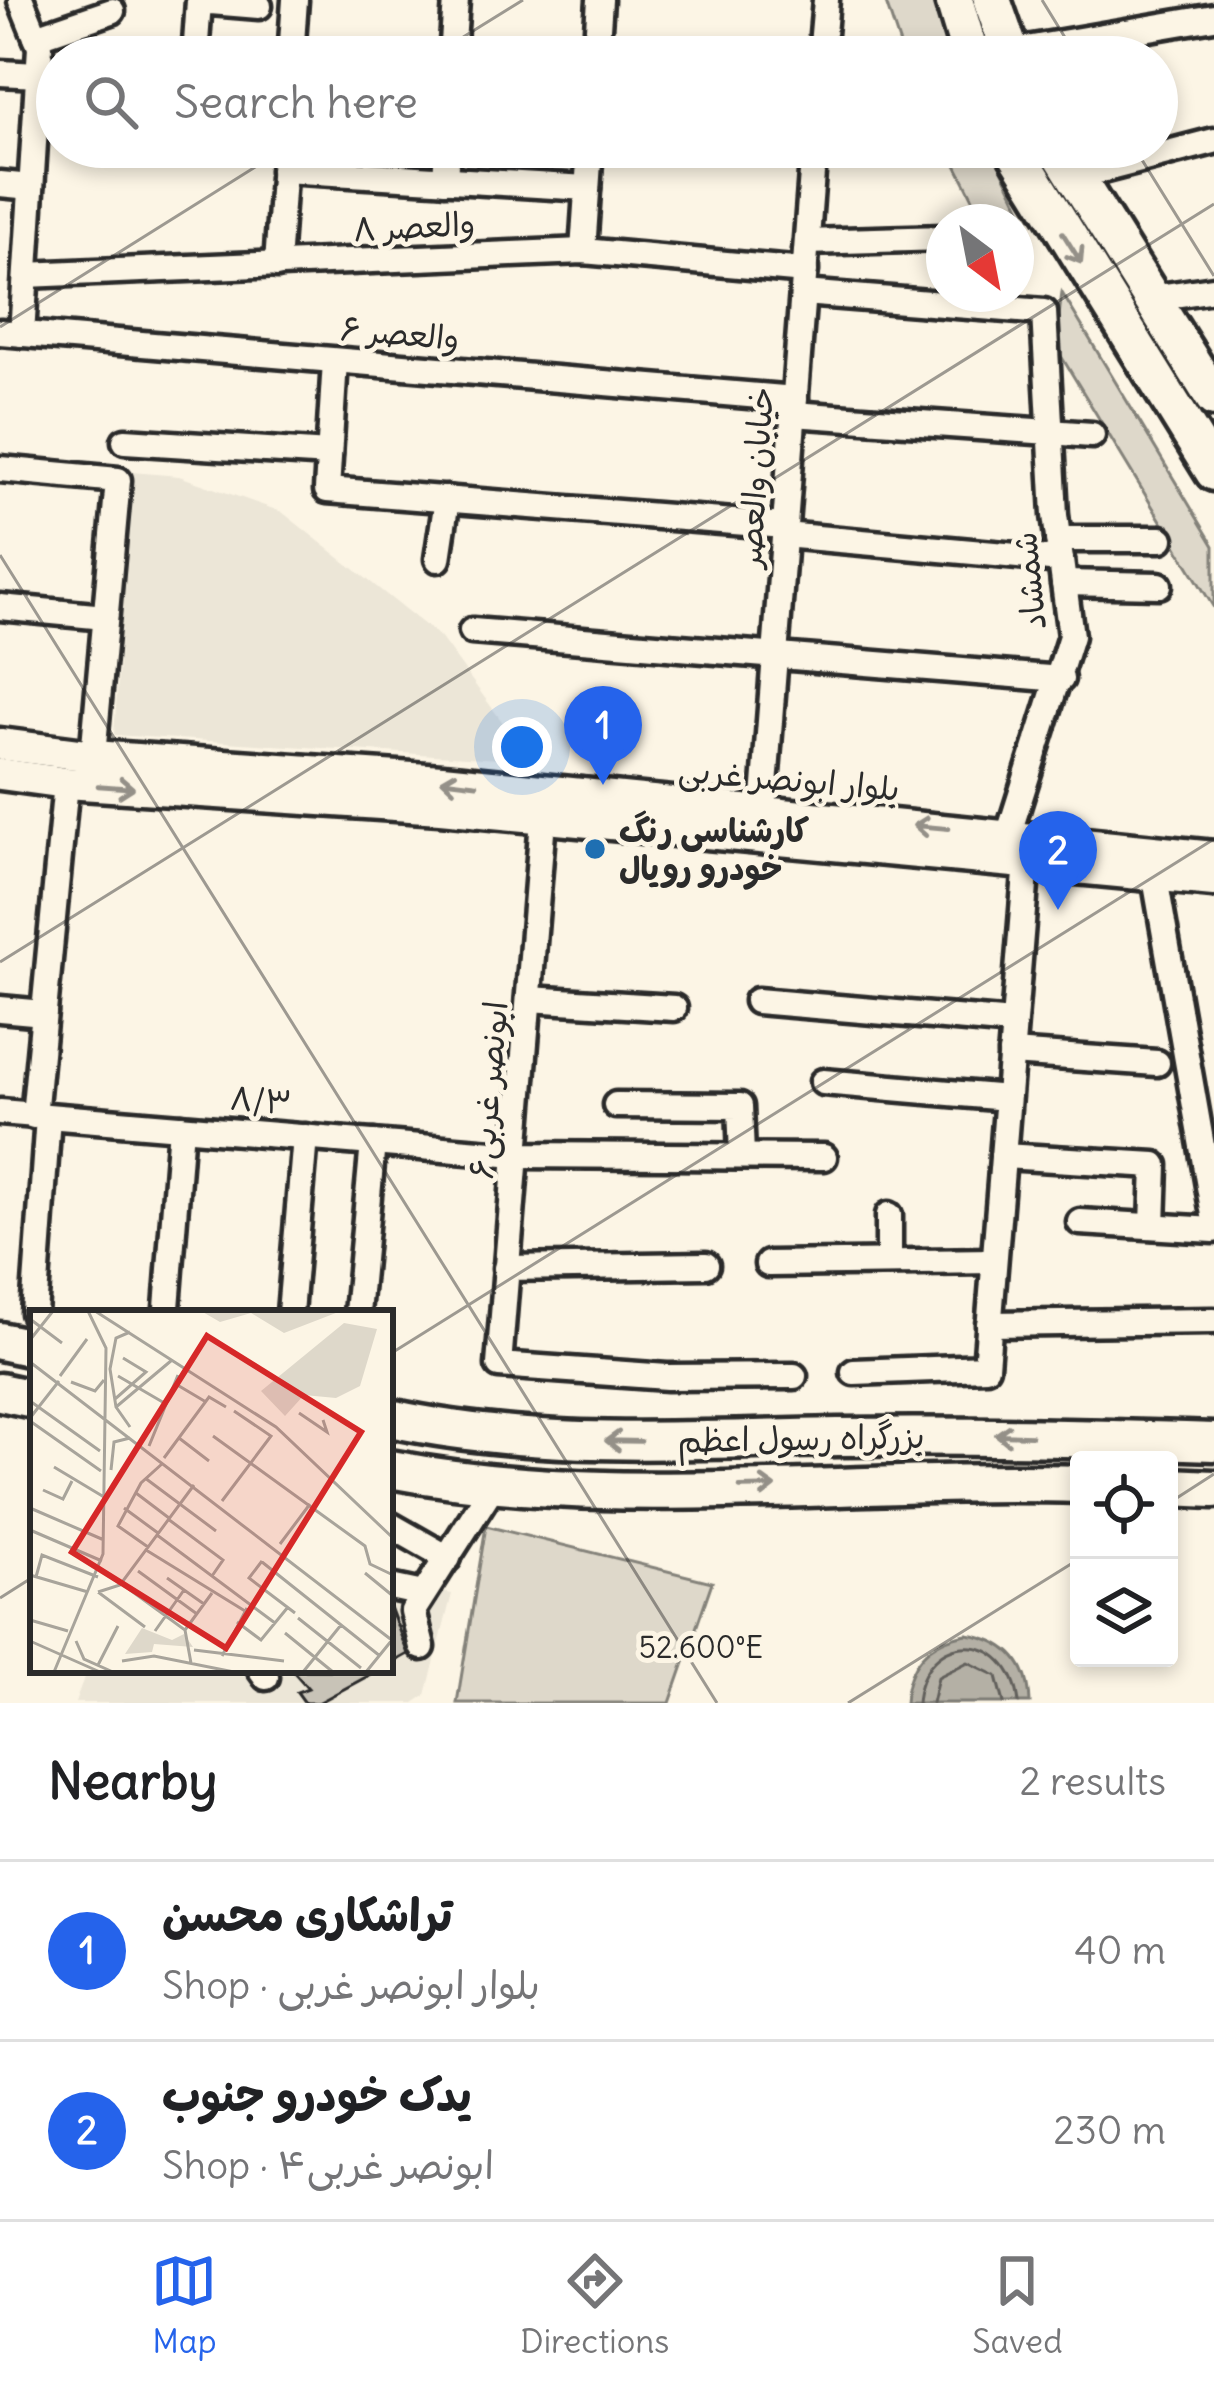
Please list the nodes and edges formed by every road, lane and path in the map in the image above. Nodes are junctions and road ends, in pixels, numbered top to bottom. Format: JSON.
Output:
{"nodes":[{"id":1,"x":21,"y":0,"type":"edge"},
{"id":2,"x":295,"y":0,"type":"edge"},
{"id":3,"x":456,"y":0,"type":"edge"},
{"id":4,"x":600,"y":0,"type":"edge"},
{"id":5,"x":826,"y":0,"type":"edge"},
{"id":6,"x":954,"y":0,"type":"edge"},
{"id":7,"x":992,"y":0,"type":"edge"},
{"id":8,"x":259,"y":6,"type":"dead end"},
{"id":9,"x":112,"y":11,"type":"dead end"},
{"id":10,"x":1214,"y":17,"type":"edge"},
{"id":11,"x":42,"y":36,"type":"edge"},
{"id":12,"x":197,"y":36,"type":"edge"},
{"id":13,"x":292,"y":36,"type":"edge"},
{"id":14,"x":453,"y":36,"type":"edge"},
{"id":15,"x":597,"y":36,"type":"edge"},
{"id":16,"x":823,"y":36,"type":"edge"},
{"id":17,"x":965,"y":36,"type":"edge"},
{"id":18,"x":1004,"y":36,"type":"edge"},
{"id":19,"x":1112,"y":36,"type":"edge"},
{"id":20,"x":36,"y":38,"type":"edge"},
{"id":21,"x":0,"y":73,"type":"edge"},
{"id":22,"x":36,"y":75,"type":"edge"},
{"id":23,"x":36,"y":107,"type":"edge"},
{"id":24,"x":1214,"y":141,"type":"edge"},
{"id":25,"x":1178,"y":146,"type":"edge"},
{"id":26,"x":283,"y":168,"type":"edge"},
{"id":27,"x":353,"y":168,"type":"edge"},
{"id":28,"x":446,"y":168,"type":"edge"},
{"id":29,"x":588,"y":168,"type":"edge"},
{"id":30,"x":812,"y":168,"type":"edge"},
{"id":31,"x":1026,"y":168,"type":"edge"},
{"id":32,"x":1070,"y":168,"type":"edge"},
{"id":33,"x":445,"y":180,"type":"junction"},
{"id":34,"x":0,"y":184,"type":"edge"},
{"id":35,"x":31,"y":187,"type":"junction"},
{"id":36,"x":587,"y":188,"type":"junction"},
{"id":37,"x":926,"y":239,"type":"edge"},
{"id":38,"x":807,"y":242,"type":"junction"},
{"id":39,"x":583,"y":251,"type":"junction"},
{"id":40,"x":277,"y":265,"type":"junction"},
{"id":41,"x":26,"y":275,"type":"junction"},
{"id":42,"x":804,"y":282,"type":"junction"},
{"id":43,"x":1214,"y":290,"type":"edge"},
{"id":44,"x":1152,"y":298,"type":"junction"},
{"id":45,"x":1044,"y":312,"type":"joint"},
{"id":46,"x":11,"y":333,"type":"edge"},
{"id":47,"x":335,"y":361,"type":"junction"},
{"id":48,"x":1214,"y":398,"type":"edge"},
{"id":49,"x":794,"y":406,"type":"junction"},
{"id":50,"x":1051,"y":434,"type":"junction"},
{"id":51,"x":1092,"y":435,"type":"dead end"},
{"id":52,"x":125,"y":441,"type":"dead end"},
{"id":53,"x":329,"y":454,"type":"junction"},
{"id":54,"x":0,"y":469,"type":"edge"},
{"id":55,"x":1214,"y":472,"type":"edge"},
{"id":56,"x":447,"y":499,"type":"junction"},
{"id":57,"x":784,"y":531,"type":"junction"},
{"id":58,"x":1162,"y":539,"type":"dead end"},
{"id":59,"x":438,"y":559,"type":"dead end"},
{"id":60,"x":1061,"y":561,"type":"junction"},
{"id":61,"x":1159,"y":585,"type":"dead end"},
{"id":62,"x":0,"y":607,"type":"edge"},
{"id":63,"x":105,"y":617,"type":"junction"},
{"id":64,"x":472,"y":632,"type":"dead end"},
{"id":65,"x":775,"y":656,"type":"junction"},
{"id":66,"x":1061,"y":679,"type":"junction"},
{"id":67,"x":0,"y":744,"type":"edge"},
{"id":68,"x":93,"y":757,"type":"junction"},
{"id":69,"x":0,"y":774,"type":"edge"},
{"id":70,"x":206,"y":778,"type":"junction"},
{"id":71,"x":66,"y":783,"type":"junction"},
{"id":72,"x":763,"y":812,"type":"junction"},
{"id":73,"x":543,"y":820,"type":"junction"},
{"id":74,"x":1009,"y":833,"type":"junction"},
{"id":75,"x":1214,"y":857,"type":"edge"},
{"id":76,"x":1027,"y":861,"type":"junction"},
{"id":77,"x":1154,"y":872,"type":"junction"},
{"id":78,"x":1214,"y":880,"type":"edge"},
{"id":79,"x":529,"y":999,"type":"junction"},
{"id":80,"x":757,"y":1000,"type":"dead end"},
{"id":81,"x":674,"y":1008,"type":"dead end"},
{"id":82,"x":0,"y":1009,"type":"edge"},
{"id":83,"x":44,"y":1013,"type":"junction"},
{"id":84,"x":1013,"y":1023,"type":"junction"},
{"id":85,"x":1011,"y":1054,"type":"junction"},
{"id":86,"x":1157,"y":1063,"type":"dead end"},
{"id":87,"x":1203,"y":1080,"type":"edge"},
{"id":88,"x":823,"y":1082,"type":"dead end"},
{"id":89,"x":1007,"y":1098,"type":"junction"},
{"id":90,"x":616,"y":1105,"type":"dead end"},
{"id":91,"x":0,"y":1112,"type":"edge"},
{"id":92,"x":41,"y":1116,"type":"junction"},
{"id":93,"x":181,"y":1127,"type":"junction"},
{"id":94,"x":305,"y":1137,"type":"junction"},
{"id":95,"x":374,"y":1143,"type":"junction"},
{"id":96,"x":516,"y":1155,"type":"junction"},
{"id":97,"x":742,"y":1156,"type":"junction"},
{"id":98,"x":1003,"y":1156,"type":"junction"},
{"id":99,"x":824,"y":1157,"type":"dead end"},
{"id":100,"x":1210,"y":1172,"type":"edge"},
{"id":101,"x":889,"y":1215,"type":"dead end"},
{"id":102,"x":1214,"y":1215,"type":"edge"},
{"id":103,"x":1080,"y":1222,"type":"dead end"},
{"id":104,"x":1153,"y":1226,"type":"junction"},
{"id":105,"x":1214,"y":1230,"type":"edge"},
{"id":106,"x":994,"y":1261,"type":"junction"},
{"id":107,"x":889,"y":1262,"type":"junction"},
{"id":108,"x":768,"y":1264,"type":"dead end"},
{"id":109,"x":706,"y":1265,"type":"dead end"},
{"id":110,"x":506,"y":1268,"type":"junction"},
{"id":111,"x":167,"y":1308,"type":"dead end"},
{"id":112,"x":34,"y":1310,"type":"edge"},
{"id":113,"x":290,"y":1310,"type":"edge"},
{"id":114,"x":357,"y":1310,"type":"edge"},
{"id":115,"x":1214,"y":1321,"type":"edge"},
{"id":116,"x":989,"y":1324,"type":"junction"},
{"id":117,"x":0,"y":1341,"type":"edge"},
{"id":118,"x":30,"y":1347,"type":"edge"},
{"id":119,"x":854,"y":1372,"type":"dead end"},
{"id":120,"x":794,"y":1376,"type":"dead end"},
{"id":121,"x":0,"y":1392,"type":"edge"},
{"id":122,"x":30,"y":1398,"type":"edge"},
{"id":123,"x":393,"y":1418,"type":"edge"},
{"id":124,"x":1214,"y":1442,"type":"edge"},
{"id":125,"x":393,"y":1469,"type":"edge"},
{"id":126,"x":494,"y":1484,"type":"junction"},
{"id":127,"x":1070,"y":1484,"type":"edge"},
{"id":128,"x":1178,"y":1487,"type":"edge"},
{"id":129,"x":1214,"y":1489,"type":"edge"},
{"id":130,"x":393,"y":1527,"type":"edge"},
{"id":131,"x":448,"y":1558,"type":"junction"},
{"id":132,"x":393,"y":1588,"type":"edge"},
{"id":133,"x":423,"y":1594,"type":"junction"},
{"id":134,"x":422,"y":1647,"type":"dead end"}],
"edges":[{"from":1,"to":20,"type":"street"},
{"from":2,"to":13,"type":"street"},
{"from":3,"to":14,"type":"street"},
{"from":4,"to":15,"type":"street"},
{"from":5,"to":16,"type":"street"},
{"from":6,"to":17,"type":"highway"},
{"from":7,"to":18,"type":"highway"},
{"from":8,"to":12,"type":"street"},
{"from":9,"to":11,"type":"street"},
{"from":10,"to":19,"type":"street"},
{"from":21,"to":22,"type":"street"},
{"from":23,"to":35,"type":"street"},
{"from":24,"to":25,"type":"street"},
{"from":26,"to":40,"type":"street"},
{"from":27,"to":33,"type":"street"},
{"from":28,"to":33,"type":"street"},
{"from":29,"to":36,"type":"street"},
{"from":30,"to":38,"type":"street","name":"خیابان والعصر"},
{"from":31,"to":55,"type":"highway","one_way":true},
{"from":32,"to":44,"type":"highway"},
{"from":33,"to":36,"type":"street"},
{"from":34,"to":35,"type":"street"},
{"from":35,"to":41,"type":"street"},
{"from":36,"to":39,"type":"street"},
{"from":37,"to":38,"type":"street"},
{"from":38,"to":42,"type":"street","name":"خیابان والعصر"},
{"from":39,"to":40,"type":"street","name":"والعصر ۸"},
{"from":39,"to":42,"type":"street","name":"والعصر ۸"},
{"from":40,"to":41,"type":"street","name":"والعصر ۸"},
{"from":41,"to":46,"type":"street"},
{"from":42,"to":45,"type":"street","name":"والعصر ۸"},
{"from":42,"to":49,"type":"street","name":"خیابان والعصر"},
{"from":43,"to":44,"type":"street"},
{"from":44,"to":48,"type":"highway"},
{"from":45,"to":50,"type":"street","name":"شمشاد"},
{"from":46,"to":47,"type":"street","name":"والعصر ۶"},
{"from":47,"to":49,"type":"street","name":"والعصر ۶"},
{"from":47,"to":53,"type":"street"},
{"from":49,"to":50,"type":"street","name":"والعصر ۶"},
{"from":49,"to":57,"type":"street","name":"خیابان والعصر"},
{"from":50,"to":51,"type":"street","name":"والعصر ۶"},
{"from":50,"to":60,"type":"street","name":"شمشاد"},
{"from":52,"to":53,"type":"street"},
{"from":53,"to":56,"type":"street"},
{"from":54,"to":63,"type":"street"},
{"from":56,"to":57,"type":"street"},
{"from":56,"to":59,"type":"street"},
{"from":57,"to":60,"type":"street"},
{"from":57,"to":65,"type":"street","name":"خیابان والعصر"},
{"from":58,"to":60,"type":"street"},
{"from":60,"to":61,"type":"street"},
{"from":60,"to":66,"type":"street","name":"شمشاد"},
{"from":62,"to":63,"type":"street"},
{"from":63,"to":68,"type":"street"},
{"from":64,"to":65,"type":"street"},
{"from":65,"to":66,"type":"street"},
{"from":65,"to":72,"type":"street","name":"خیابان والعصر"},
{"from":66,"to":74,"type":"street","name":"شمشاد"},
{"from":67,"to":68,"type":"main road","name":"بلوار ابونصر غربی"},
{"from":68,"to":70,"type":"main road","name":"بلوار ابونصر غربی"},
{"from":69,"to":71,"type":"main road","name":"بلوار ابونصر غربی"},
{"from":71,"to":70,"type":"main road","name":"بلوار ابونصر غربی","one_way":true},
{"from":72,"to":70,"type":"main road","name":"بلوار ابونصر غربی","one_way":true},
{"from":70,"to":73,"type":"main road","name":"بلوار ابونصر غربی"},
{"from":71,"to":83,"type":"street"},
{"from":74,"to":72,"type":"main road","name":"بلوار ابونصر غربی","one_way":true},
{"from":73,"to":76,"type":"main road","name":"بلوار ابونصر غربی"},
{"from":73,"to":79,"type":"street","name":"۶ابونصر غربی"},
{"from":74,"to":75,"type":"main road","name":"بلوار ابونصر غربی"},
{"from":76,"to":77,"type":"main road","name":"بلوار ابونصر غربی"},
{"from":76,"to":84,"type":"street"},
{"from":77,"to":78,"type":"main road","name":"بلوار ابونصر غربی"},
{"from":77,"to":87,"type":"street"},
{"from":79,"to":81,"type":"street"},
{"from":79,"to":96,"type":"street","name":"۶ابونصر غربی"},
{"from":80,"to":84,"type":"street"},
{"from":82,"to":83,"type":"street"},
{"from":83,"to":92,"type":"street"},
{"from":84,"to":85,"type":"street"},
{"from":85,"to":86,"type":"street"},
{"from":85,"to":89,"type":"street"},
{"from":87,"to":100,"type":"street"},
{"from":88,"to":89,"type":"street"},
{"from":89,"to":98,"type":"street"},
{"from":90,"to":97,"type":"street"},
{"from":91,"to":92,"type":"street","name":"۸/۳"},
{"from":92,"to":93,"type":"street","name":"۸/۳"},
{"from":92,"to":112,"type":"street"},
{"from":93,"to":94,"type":"street","name":"۸/۳"},
{"from":93,"to":111,"type":"street"},
{"from":94,"to":95,"type":"street","name":"۸/۳"},
{"from":94,"to":113,"type":"street"},
{"from":95,"to":96,"type":"street","name":"۸/۳"},
{"from":95,"to":114,"type":"street"},
{"from":96,"to":97,"type":"street","name":"۸/۳"},
{"from":96,"to":110,"type":"street","name":"۶ابونصر غربی"},
{"from":97,"to":99,"type":"street","name":"۸/۳"},
{"from":98,"to":104,"type":"street"},
{"from":98,"to":106,"type":"street"},
{"from":100,"to":102,"type":"street"},
{"from":101,"to":107,"type":"street"},
{"from":103,"to":104,"type":"street"},
{"from":104,"to":105,"type":"street"},
{"from":106,"to":107,"type":"street"},
{"from":106,"to":116,"type":"street"},
{"from":107,"to":108,"type":"street"},
{"from":109,"to":110,"type":"street"},
{"from":110,"to":120,"type":"street","name":"۶ابونصر غربی"},
{"from":115,"to":116,"type":"street"},
{"from":116,"to":119,"type":"street"},
{"from":117,"to":118,"type":"highway"},
{"from":121,"to":122,"type":"highway"},
{"from":124,"to":123,"type":"highway","name":"بزرگراه رسول اعظم","one_way":true},
{"from":125,"to":126,"type":"highway","name":"بزرگراه رسول اعظم"},
{"from":126,"to":127,"type":"highway","name":"بزرگراه رسول اعظم","one_way":true},
{"from":126,"to":131,"type":"street"},
{"from":128,"to":129,"type":"highway"},
{"from":130,"to":131,"type":"street"},
{"from":131,"to":133,"type":"street"},
{"from":132,"to":133,"type":"street"},
{"from":133,"to":134,"type":"street"}]}
